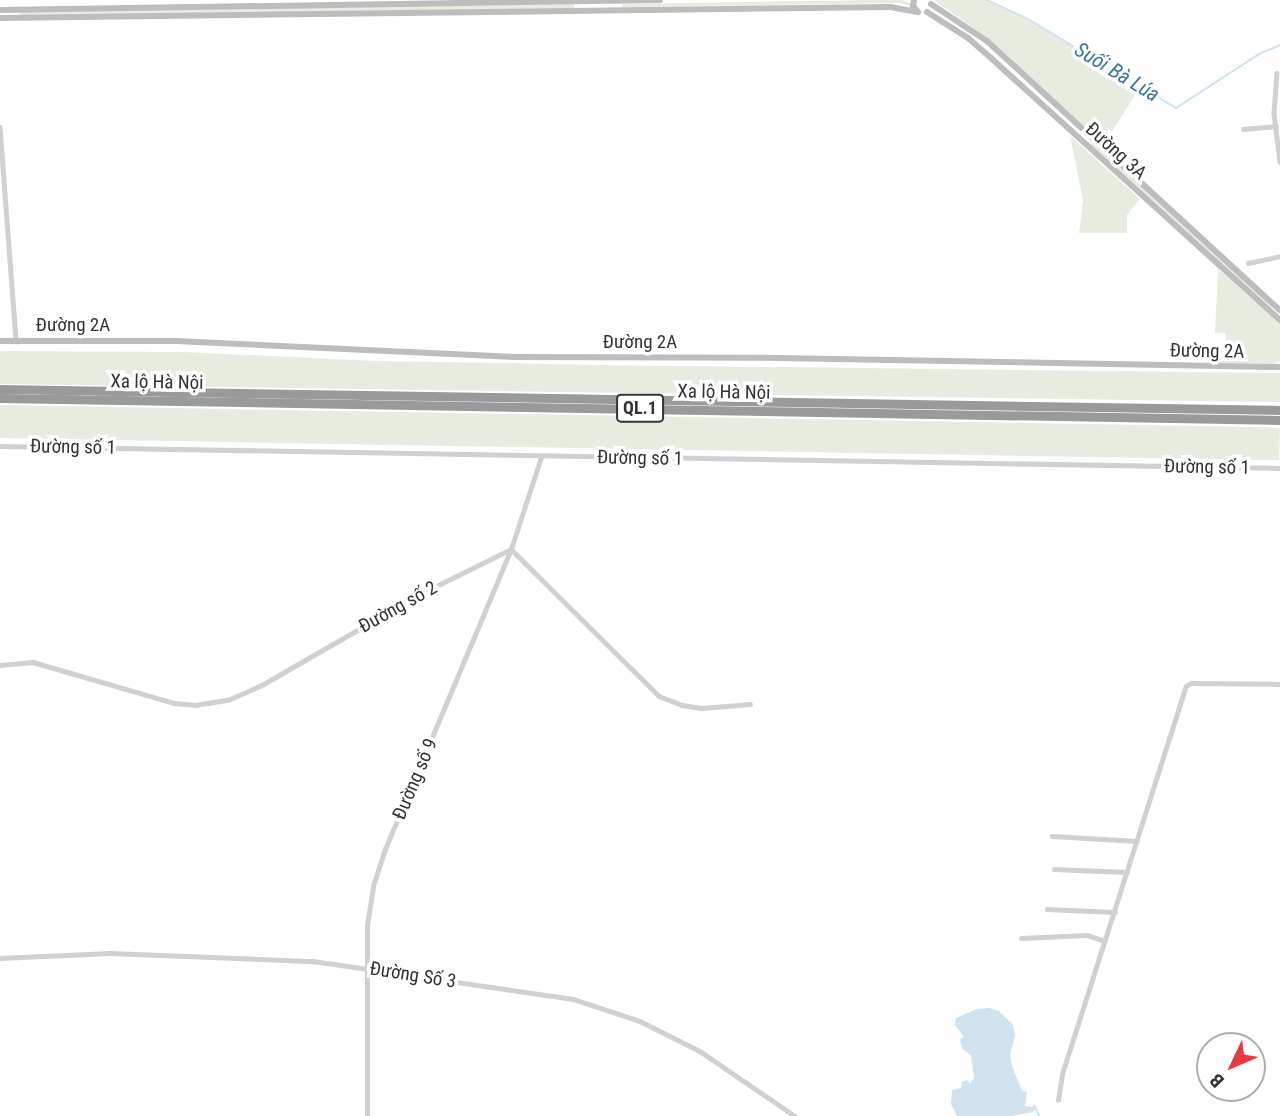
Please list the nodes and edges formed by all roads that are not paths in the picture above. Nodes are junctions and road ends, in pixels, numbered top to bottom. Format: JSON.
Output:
{"nodes":[{"id":1,"x":660,"y":0,"type":"edge"},
{"id":2,"x":913,"y":0,"type":"edge"},
{"id":3,"x":595,"y":1,"type":"edge"},
{"id":4,"x":931,"y":2,"type":"edge"},
{"id":5,"x":0,"y":10,"type":"edge"},
{"id":6,"x":595,"y":11,"type":"junction"},
{"id":7,"x":917,"y":12,"type":"junction"},
{"id":8,"x":927,"y":12,"type":"junction"},
{"id":9,"x":0,"y":18,"type":"edge"},
{"id":10,"x":1277,"y":73,"type":"dead end"},
{"id":11,"x":1276,"y":126,"type":"junction"},
{"id":12,"x":0,"y":127,"type":"edge"},
{"id":13,"x":1243,"y":129,"type":"dead end"},
{"id":14,"x":1093,"y":138,"type":"junction"},
{"id":15,"x":1086,"y":146,"type":"junction"},
{"id":16,"x":1280,"y":162,"type":"edge"},
{"id":17,"x":1280,"y":256,"type":"edge"},
{"id":18,"x":1248,"y":263,"type":"dead end"},
{"id":19,"x":1280,"y":310,"type":"edge"},
{"id":20,"x":1280,"y":320,"type":"edge"},
{"id":21,"x":0,"y":341,"type":"edge"},
{"id":22,"x":16,"y":341,"type":"junction"},
{"id":23,"x":1280,"y":365,"type":"edge"},
{"id":24,"x":0,"y":389,"type":"edge"},
{"id":25,"x":0,"y":398,"type":"edge"},
{"id":26,"x":1280,"y":410,"type":"edge"},
{"id":27,"x":1280,"y":420,"type":"edge"},
{"id":28,"x":0,"y":446,"type":"edge"},
{"id":29,"x":541,"y":457,"type":"junction"},
{"id":30,"x":1280,"y":468,"type":"edge"},
{"id":31,"x":512,"y":549,"type":"junction"},
{"id":32,"x":0,"y":665,"type":"edge"},
{"id":33,"x":1280,"y":684,"type":"edge"},
{"id":34,"x":750,"y":704,"type":"dead end"},
{"id":35,"x":1052,"y":836,"type":"dead end"},
{"id":36,"x":1137,"y":841,"type":"junction"},
{"id":37,"x":1054,"y":869,"type":"dead end"},
{"id":38,"x":1127,"y":872,"type":"junction"},
{"id":39,"x":1047,"y":909,"type":"dead end"},
{"id":40,"x":1115,"y":912,"type":"junction"},
{"id":41,"x":1021,"y":938,"type":"dead end"},
{"id":42,"x":1105,"y":941,"type":"junction"},
{"id":43,"x":0,"y":958,"type":"edge"},
{"id":44,"x":366,"y":968,"type":"junction"},
{"id":45,"x":1058,"y":1100,"type":"dead end"},
{"id":46,"x":367,"y":1116,"type":"edge"},
{"id":47,"x":795,"y":1116,"type":"edge"}],
"edges":[{"from":1,"to":3,"type":"street"},
{"from":2,"to":7,"type":"street"},
{"from":3,"to":5,"type":"street"},
{"from":3,"to":6,"type":"street"},
{"from":4,"to":8,"type":"street"},
{"from":4,"to":14,"type":"street","name":"Đường 3A"},
{"from":6,"to":7,"type":"street"},
{"from":6,"to":9,"type":"street"},
{"from":7,"to":8,"type":"street"},
{"from":8,"to":15,"type":"street","name":"Đường 3A"},
{"from":10,"to":11,"type":"street"},
{"from":11,"to":13,"type":"street"},
{"from":11,"to":16,"type":"street"},
{"from":12,"to":22,"type":"street"},
{"from":14,"to":15,"type":"street"},
{"from":14,"to":19,"type":"street","name":"Đường 3A"},
{"from":15,"to":20,"type":"street","name":"Đường 3A"},
{"from":17,"to":18,"type":"street"},
{"from":21,"to":22,"type":"street","name":"Đường 2A"},
{"from":22,"to":23,"type":"street","name":"Đường 2A"},
{"from":24,"to":26,"type":"highway","name":"Xa lộ Hà Nội","number":"QL.1"},
{"from":25,"to":27,"type":"highway","name":"Xa lộ Hà Nội","number":"QL.1"},
{"from":28,"to":29,"type":"street","name":"Đường số 1"},
{"from":29,"to":30,"type":"street","name":"Đường số 1"},
{"from":29,"to":31,"type":"street","name":"Đường số 9"},
{"from":31,"to":32,"type":"street","name":"Đường số 2"},
{"from":31,"to":34,"type":"street"},
{"from":31,"to":44,"type":"street","name":"Đường số 9"},
{"from":33,"to":36,"type":"street"},
{"from":35,"to":36,"type":"street"},
{"from":36,"to":38,"type":"street"},
{"from":37,"to":38,"type":"street"},
{"from":38,"to":40,"type":"street"},
{"from":39,"to":40,"type":"street"},
{"from":40,"to":42,"type":"street"},
{"from":41,"to":42,"type":"street"},
{"from":42,"to":45,"type":"street"},
{"from":43,"to":44,"type":"street","name":"Đường Số 3"},
{"from":44,"to":46,"type":"street","name":"Đường số 9"},
{"from":44,"to":47,"type":"street","name":"Đường Số 3"}]}
